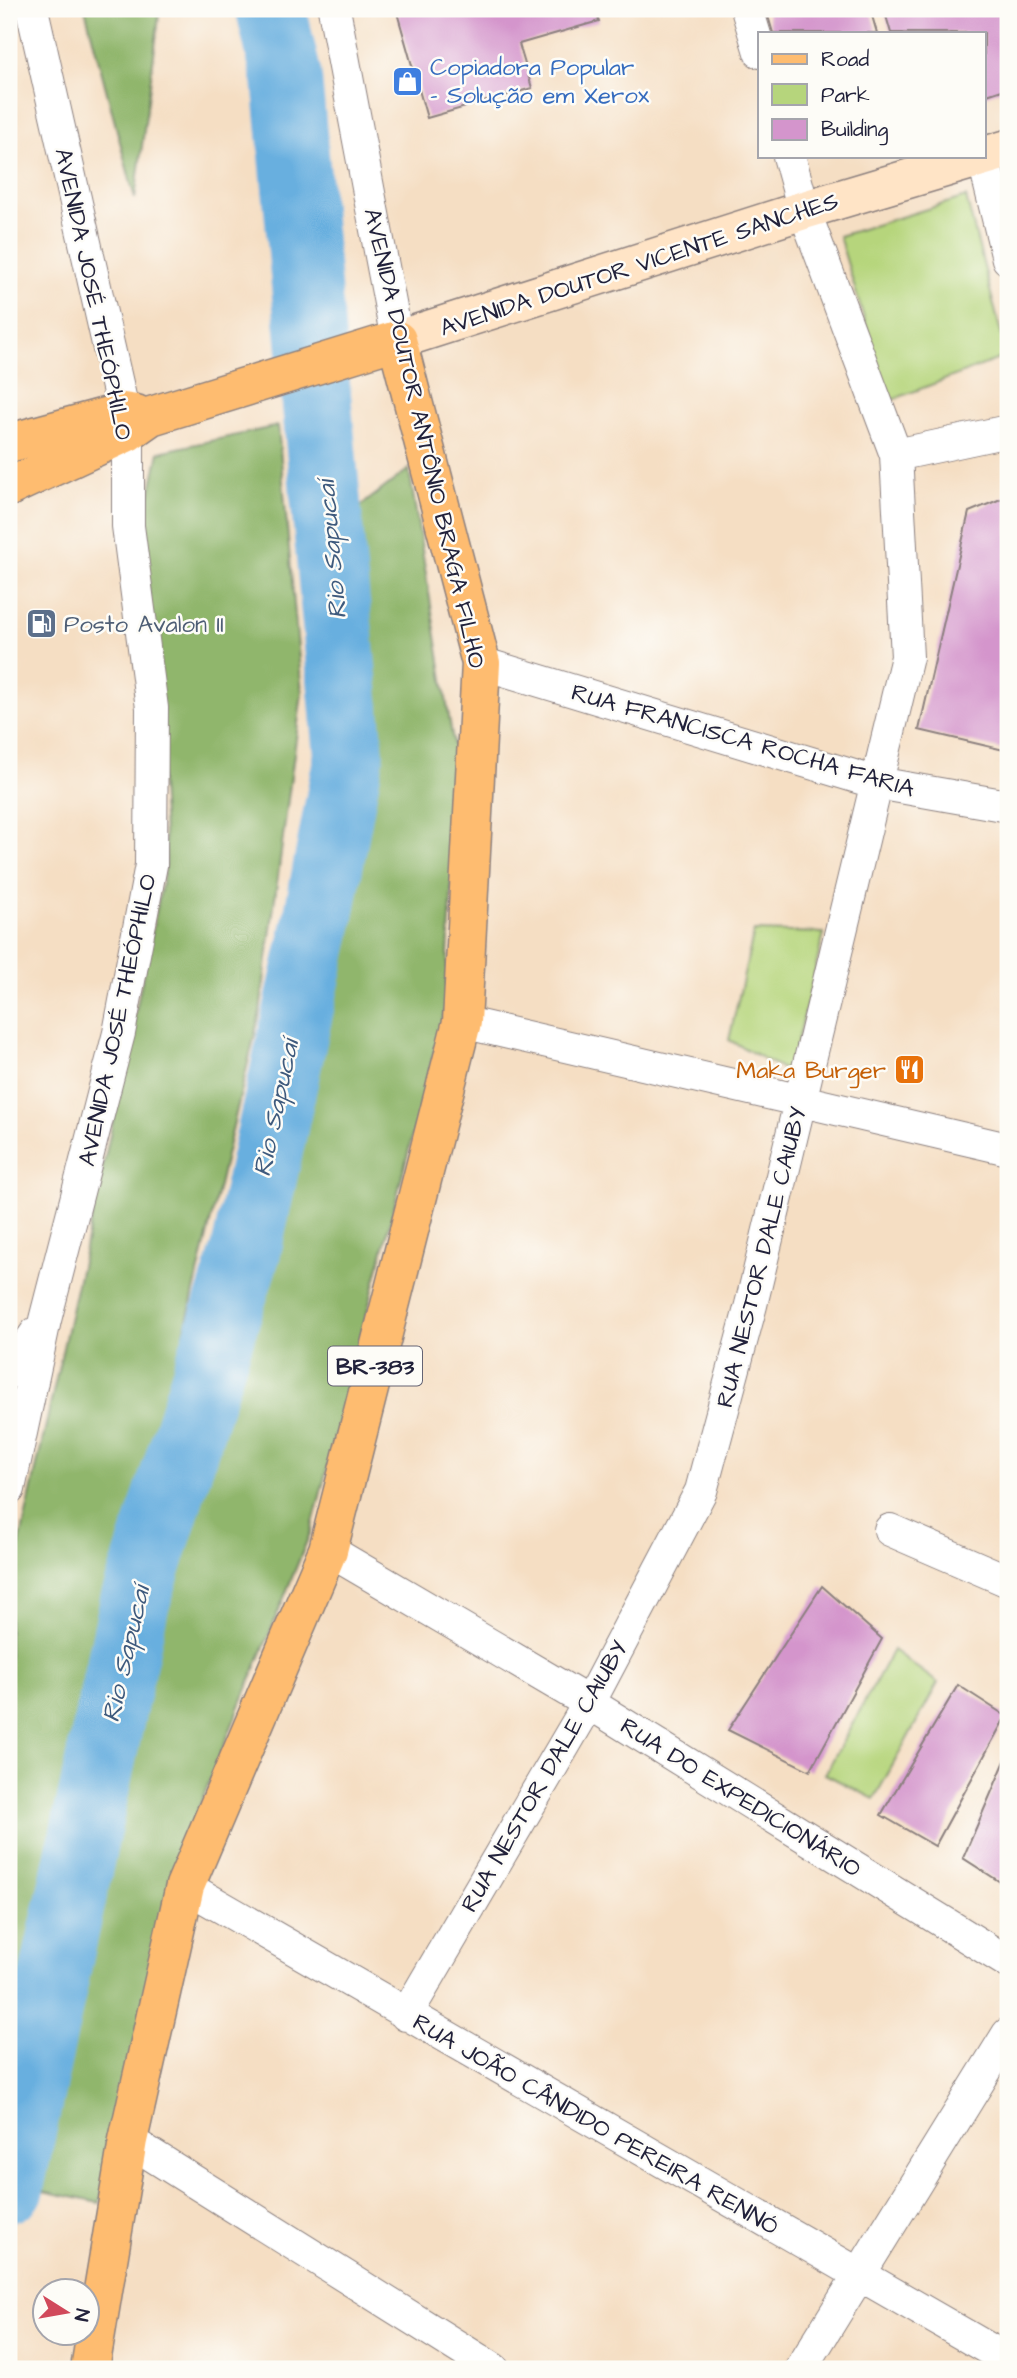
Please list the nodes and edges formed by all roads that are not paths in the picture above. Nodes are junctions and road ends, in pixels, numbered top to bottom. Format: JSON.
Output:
{"nodes":[{"id":1,"x":32,"y":9,"type":"edge"},
{"id":2,"x":334,"y":9,"type":"edge"},
{"id":3,"x":747,"y":9,"type":"edge"},
{"id":4,"x":758,"y":45,"type":"edge"},
{"id":5,"x":996,"y":153,"type":"edge"},
{"id":6,"x":790,"y":158,"type":"edge"},
{"id":7,"x":979,"y":158,"type":"edge"},
{"id":8,"x":804,"y":210,"type":"junction"},
{"id":9,"x":1008,"y":259,"type":"edge"},
{"id":10,"x":388,"y":343,"type":"junction"},
{"id":11,"x":134,"y":420,"type":"junction"},
{"id":12,"x":1008,"y":431,"type":"edge"},
{"id":13,"x":9,"y":443,"type":"edge"},
{"id":14,"x":896,"y":455,"type":"junction"},
{"id":15,"x":9,"y":487,"type":"edge"},
{"id":16,"x":481,"y":663,"type":"junction"},
{"id":17,"x":877,"y":783,"type":"junction"},
{"id":18,"x":1008,"y":806,"type":"edge"},
{"id":19,"x":462,"y":1022,"type":"junction"},
{"id":20,"x":800,"y":1100,"type":"junction"},
{"id":21,"x":1008,"y":1149,"type":"edge"},
{"id":22,"x":45,"y":1320,"type":"junction"},
{"id":23,"x":9,"y":1372,"type":"edge"},
{"id":24,"x":9,"y":1489,"type":"edge"},
{"id":25,"x":890,"y":1530,"type":"dead end"},
{"id":26,"x":328,"y":1550,"type":"junction"},
{"id":27,"x":1008,"y":1581,"type":"edge"},
{"id":28,"x":589,"y":1703,"type":"junction"},
{"id":29,"x":185,"y":1886,"type":"junction"},
{"id":30,"x":1008,"y":1962,"type":"edge"},
{"id":31,"x":406,"y":2015,"type":"junction"},
{"id":32,"x":1008,"y":2034,"type":"edge"},
{"id":33,"x":128,"y":2140,"type":"junction"},
{"id":34,"x":859,"y":2274,"type":"junction"},
{"id":35,"x":1008,"y":2360,"type":"edge"},
{"id":36,"x":90,"y":2369,"type":"edge"},
{"id":37,"x":494,"y":2369,"type":"edge"},
{"id":38,"x":801,"y":2369,"type":"edge"}],
"edges":[{"from":1,"to":11,"type":"street","name":"AVENIDA JOSÉ THEÓPHILO"},
{"from":2,"to":10,"type":"street","name":"AVENIDA DOUTOR ANTÔNIO BRAGA FILHO"},
{"from":3,"to":4,"type":"street"},
{"from":5,"to":9,"type":"street"},
{"from":6,"to":8,"type":"street","name":"RUA NESTOR DALE CAIUBY"},
{"from":7,"to":8,"type":"main road","name":"AVENIDA DOUTOR VICENTE SANCHES"},
{"from":8,"to":10,"type":"main road","name":"AVENIDA DOUTOR VICENTE SANCHES"},
{"from":8,"to":14,"type":"street","name":"RUA NESTOR DALE CAIUBY"},
{"from":10,"to":11,"type":"main road","name":"AVENIDA DOUTOR VICENTE SANCHES"},
{"from":10,"to":16,"type":"main road","name":"AVENIDA DOUTOR ANTÔNIO BRAGA FILHO","number":"BR-383"},
{"from":11,"to":13,"type":"main road","name":"AVENIDA DOUTOR VICENTE SANCHES"},
{"from":11,"to":15,"type":"main road","name":"AVENIDA DOUTOR VICENTE SANCHES"},
{"from":11,"to":22,"type":"street","name":"AVENIDA JOSÉ THEÓPHILO"},
{"from":12,"to":14,"type":"street"},
{"from":14,"to":17,"type":"street","name":"RUA NESTOR DALE CAIUBY"},
{"from":16,"to":17,"type":"street","name":"RUA FRANCISCA ROCHA FARIA"},
{"from":16,"to":19,"type":"main road","name":"AVENIDA DOUTOR ANTÔNIO BRAGA FILHO","number":"BR-383"},
{"from":17,"to":18,"type":"street","name":"RUA FRANCISCA ROCHA FARIA"},
{"from":17,"to":20,"type":"street","name":"RUA NESTOR DALE CAIUBY"},
{"from":19,"to":20,"type":"street"},
{"from":19,"to":26,"type":"main road","name":"AVENIDA DOUTOR ANTÔNIO BRAGA FILHO","number":"BR-383"},
{"from":20,"to":21,"type":"street"},
{"from":20,"to":28,"type":"street","name":"RUA NESTOR DALE CAIUBY"},
{"from":22,"to":23,"type":"street"},
{"from":22,"to":24,"type":"street","name":"AVENIDA JOSÉ THEÓPHILO"},
{"from":25,"to":27,"type":"street"},
{"from":26,"to":28,"type":"street","name":"RUA DO EXPEDICIONÁRIO"},
{"from":26,"to":29,"type":"main road","name":"AVENIDA DOUTOR ANTÔNIO BRAGA FILHO","number":"BR-383"},
{"from":28,"to":30,"type":"street","name":"RUA DO EXPEDICIONÁRIO"},
{"from":28,"to":31,"type":"street","name":"RUA NESTOR DALE CAIUBY"},
{"from":29,"to":31,"type":"street","name":"RUA JOÃO CÂNDIDO PEREIRA RENNÓ"},
{"from":29,"to":33,"type":"main road","name":"AVENIDA DOUTOR ANTÔNIO BRAGA FILHO","number":"BR-383"},
{"from":31,"to":34,"type":"street","name":"RUA JOÃO CÂNDIDO PEREIRA RENNÓ"},
{"from":32,"to":34,"type":"street"},
{"from":33,"to":36,"type":"main road","name":"AVENIDA DOUTOR ANTÔNIO BRAGA FILHO","number":"BR-383"},
{"from":33,"to":37,"type":"street"},
{"from":34,"to":35,"type":"street","name":"RUA JOÃO CÂNDIDO PEREIRA RENNÓ"},
{"from":34,"to":38,"type":"street"}]}
